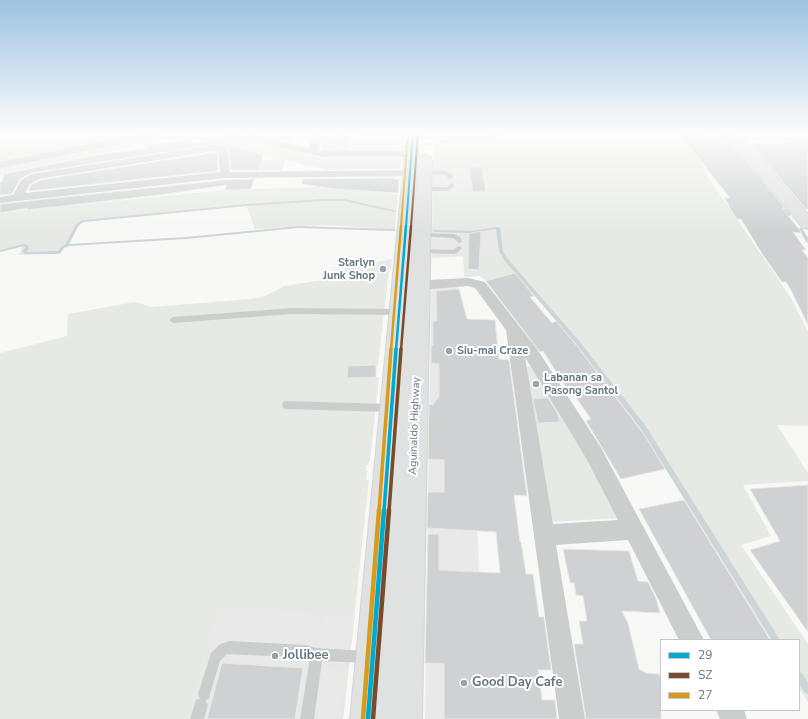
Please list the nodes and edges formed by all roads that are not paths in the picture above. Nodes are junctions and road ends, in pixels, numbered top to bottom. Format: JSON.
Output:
{"nodes":[{"id":1,"x":102,"y":166,"type":"edge"},
{"id":2,"x":224,"y":166,"type":"edge"},
{"id":3,"x":312,"y":166,"type":"edge"},
{"id":4,"x":417,"y":166,"type":"edge"},
{"id":5,"x":419,"y":166,"type":"edge"},
{"id":6,"x":428,"y":166,"type":"edge"},
{"id":7,"x":435,"y":166,"type":"edge"},
{"id":8,"x":760,"y":166,"type":"edge"},
{"id":9,"x":225,"y":175,"type":"junction"},
{"id":10,"x":450,"y":178,"type":"dead end"},
{"id":11,"x":451,"y":186,"type":"dead end"},
{"id":12,"x":18,"y":197,"type":"junction"},
{"id":13,"x":0,"y":200,"type":"edge"},
{"id":14,"x":808,"y":224,"type":"edge"},
{"id":15,"x":459,"y":241,"type":"dead end"},
{"id":16,"x":422,"y":243,"type":"junction"},
{"id":17,"x":459,"y":248,"type":"dead end"},
{"id":18,"x":410,"y":286,"type":"junction"},
{"id":19,"x":399,"y":312,"type":"junction"},
{"id":20,"x":173,"y":320,"type":"dead end"},
{"id":21,"x":513,"y":328,"type":"junction"},
{"id":22,"x":286,"y":404,"type":"dead end"},
{"id":23,"x":392,"y":408,"type":"junction"},
{"id":24,"x":634,"y":529,"type":"junction"},
{"id":25,"x":544,"y":535,"type":"junction"},
{"id":26,"x":691,"y":639,"type":"edge"},
{"id":27,"x":317,"y":654,"type":"junction"},
{"id":28,"x":373,"y":657,"type":"junction"},
{"id":29,"x":197,"y":719,"type":"edge"},
{"id":30,"x":307,"y":719,"type":"edge"},
{"id":31,"x":368,"y":719,"type":"edge"},
{"id":32,"x":404,"y":719,"type":"edge"},
{"id":33,"x":572,"y":719,"type":"edge"}],
"edges":[{"from":1,"to":12,"type":"street"},
{"from":2,"to":9,"type":"street"},
{"from":3,"to":9,"type":"street"},
{"from":4,"to":18,"type":"main road","name":"Aguinaldo Highway"},
{"from":5,"to":16,"type":"main road","name":"Aguinaldo Highway"},
{"from":6,"to":11,"type":"lane"},
{"from":7,"to":10,"type":"lane"},
{"from":8,"to":14,"type":"main road"},
{"from":9,"to":12,"type":"street"},
{"from":12,"to":13,"type":"street"},
{"from":15,"to":16,"type":"lane"},
{"from":16,"to":17,"type":"lane"},
{"from":16,"to":18,"type":"main road","name":"Aguinaldo Highway"},
{"from":18,"to":19,"type":"main road","name":"Aguinaldo Highway"},
{"from":18,"to":21,"type":"street"},
{"from":18,"to":32,"type":"main road","name":"Aguinaldo Highway"},
{"from":19,"to":20,"type":"lane"},
{"from":19,"to":23,"type":"main road","name":"Aguinaldo Highway"},
{"from":21,"to":24,"type":"street"},
{"from":21,"to":25,"type":"street"},
{"from":22,"to":23,"type":"lane"},
{"from":23,"to":28,"type":"main road","name":"Aguinaldo Highway"},
{"from":24,"to":25,"type":"street"},
{"from":24,"to":26,"type":"street"},
{"from":25,"to":33,"type":"street"},
{"from":27,"to":28,"type":"lane"},
{"from":27,"to":29,"type":"lane"},
{"from":27,"to":30,"type":"lane"},
{"from":28,"to":31,"type":"main road","name":"Aguinaldo Highway"}]}
